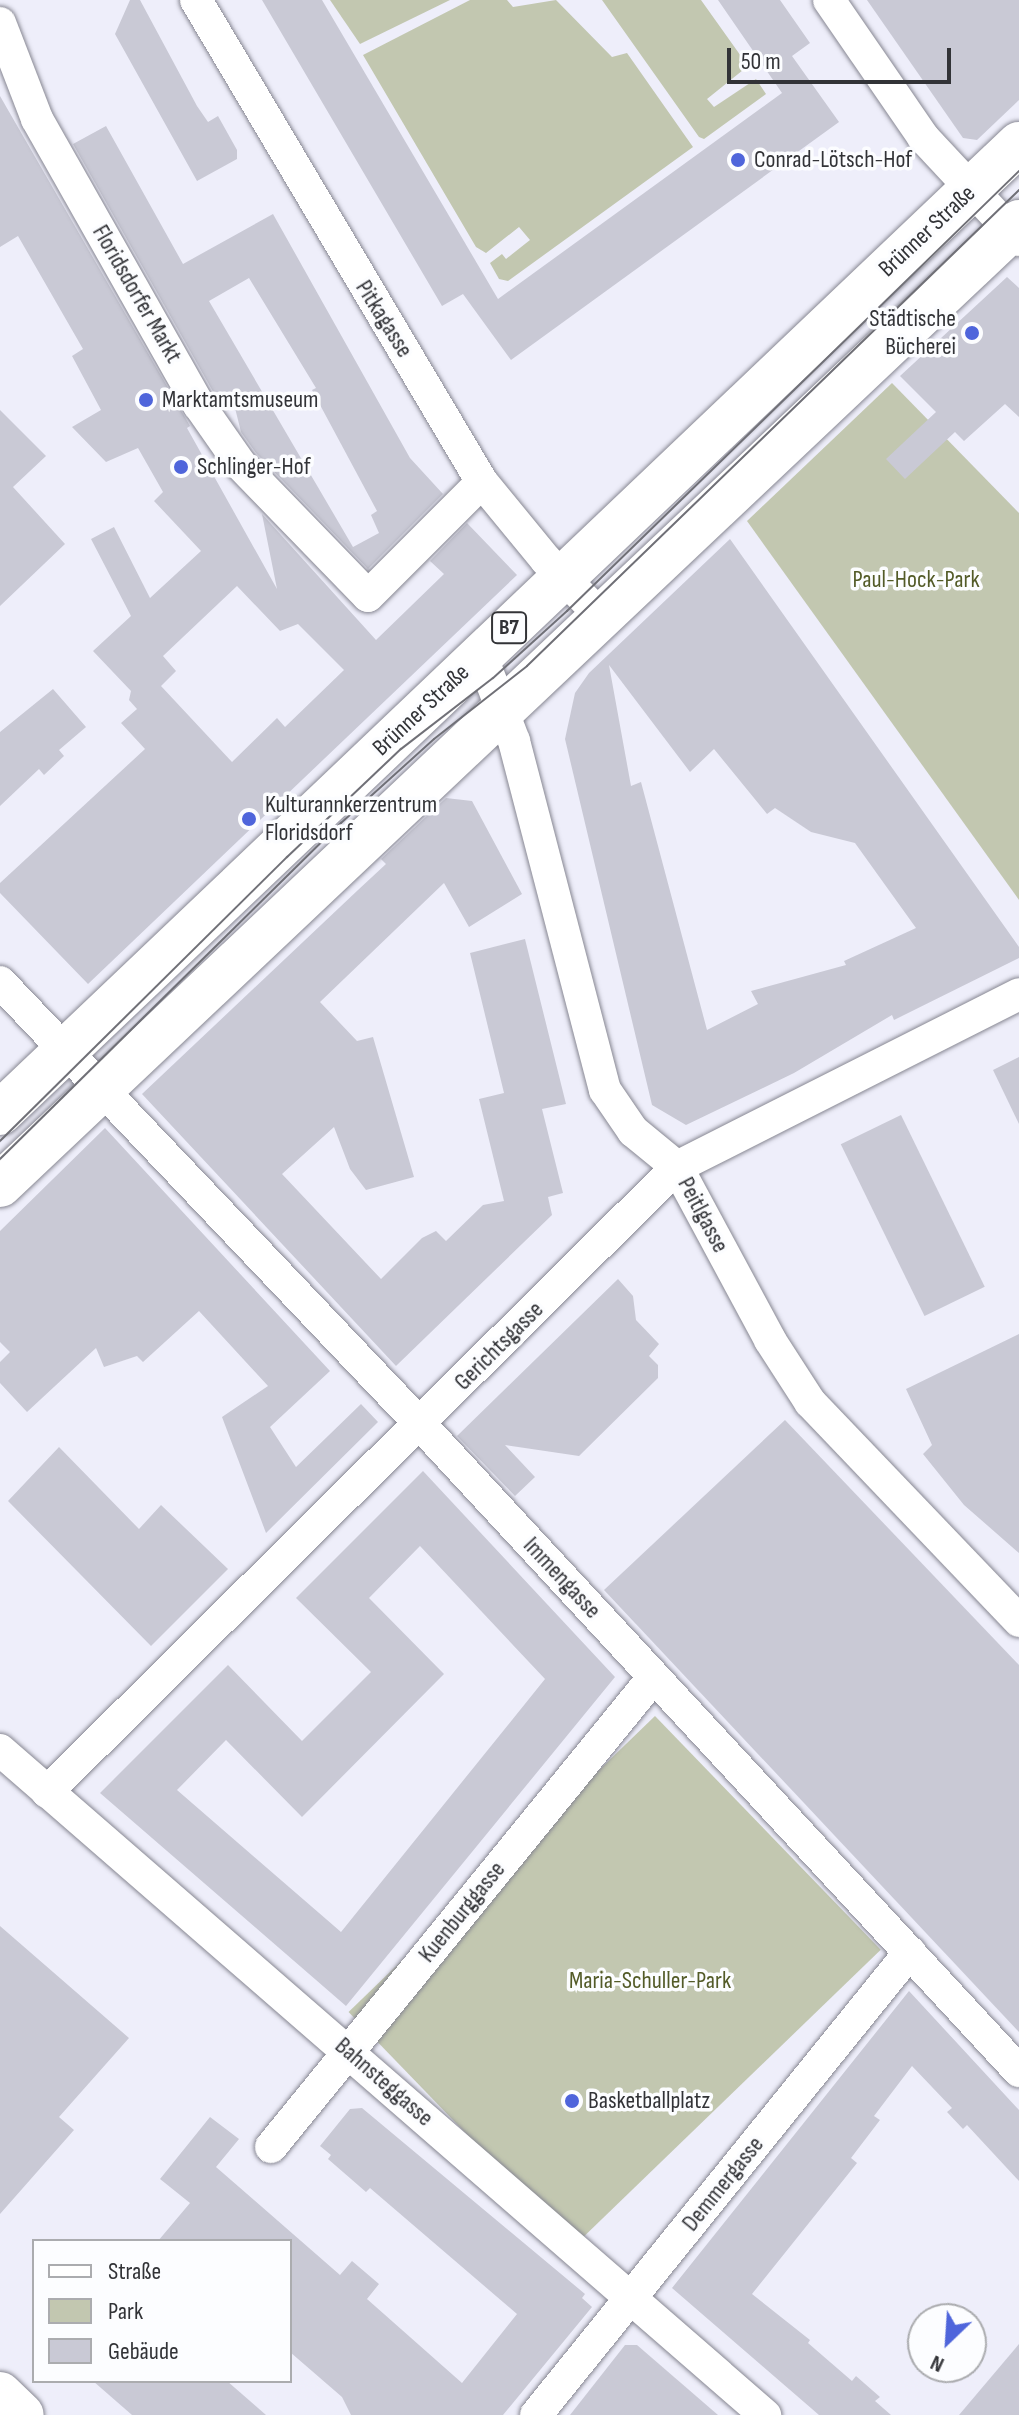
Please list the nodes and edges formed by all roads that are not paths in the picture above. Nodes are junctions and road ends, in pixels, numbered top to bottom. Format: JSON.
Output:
{"nodes":[{"id":1,"x":5,"y":0,"type":"edge"},
{"id":2,"x":196,"y":0,"type":"edge"},
{"id":3,"x":829,"y":0,"type":"edge"},
{"id":4,"x":0,"y":10,"type":"edge"},
{"id":5,"x":0,"y":23,"type":"edge"},
{"id":6,"x":1019,"y":144,"type":"edge"},
{"id":7,"x":970,"y":191,"type":"junction"},
{"id":8,"x":1016,"y":231,"type":"edge"},
{"id":9,"x":482,"y":482,"type":"junction"},
{"id":10,"x":563,"y":577,"type":"junction"},
{"id":11,"x":601,"y":616,"type":"junction"},
{"id":12,"x":481,"y":655,"type":"junction"},
{"id":13,"x":504,"y":710,"type":"junction"},
{"id":14,"x":0,"y":982,"type":"edge"},
{"id":15,"x":1019,"y":994,"type":"edge"},
{"id":16,"x":65,"y":1049,"type":"junction"},
{"id":17,"x":100,"y":1090,"type":"junction"},
{"id":18,"x":0,"y":1113,"type":"edge"},
{"id":19,"x":677,"y":1167,"type":"junction"},
{"id":20,"x":0,"y":1185,"type":"edge"},
{"id":21,"x":420,"y":1424,"type":"junction"},
{"id":22,"x":1019,"y":1621,"type":"edge"},
{"id":23,"x":653,"y":1678,"type":"junction"},
{"id":24,"x":0,"y":1750,"type":"edge"},
{"id":25,"x":47,"y":1792,"type":"junction"},
{"id":26,"x":910,"y":1952,"type":"junction"},
{"id":27,"x":348,"y":2051,"type":"junction"},
{"id":28,"x":1019,"y":2071,"type":"edge"},
{"id":29,"x":271,"y":2147,"type":"dead end"},
{"id":30,"x":631,"y":2298,"type":"junction"},
{"id":31,"x":0,"y":2394,"type":"edge"},
{"id":32,"x":22,"y":2415,"type":"edge"},
{"id":33,"x":536,"y":2415,"type":"edge"},
{"id":34,"x":765,"y":2415,"type":"edge"}],
"edges":[{"from":1,"to":4,"type":"street"},
{"from":2,"to":9,"type":"street","name":"Pitkagasse"},
{"from":3,"to":7,"type":"street"},
{"from":5,"to":9,"type":"street","name":"Floridsdorfer Markt"},
{"from":6,"to":7,"type":"main road","name":"Brünner Straße","number":"B7"},
{"from":7,"to":8,"type":"street"},
{"from":7,"to":10,"type":"main road","name":"Brünner Straße","number":"B7"},
{"from":8,"to":11,"type":"main road","number":"B7"},
{"from":9,"to":10,"type":"street","name":"Pitkagasse"},
{"from":10,"to":11,"type":"street","name":"Pitkagasse"},
{"from":10,"to":12,"type":"main road","name":"Brünner Straße","number":"B7"},
{"from":11,"to":13,"type":"main road","number":"B7"},
{"from":12,"to":13,"type":"street","name":"Peitlgasse"},
{"from":12,"to":16,"type":"main road","name":"Brünner Straße","number":"B7"},
{"from":13,"to":17,"type":"main road","number":"B7"},
{"from":13,"to":19,"type":"street","name":"Peitlgasse"},
{"from":14,"to":16,"type":"street","name":"Immengasse"},
{"from":15,"to":19,"type":"street","name":"Gerichtsgasse"},
{"from":16,"to":17,"type":"street","name":"Immengasse"},
{"from":16,"to":18,"type":"main road","name":"Brünner Straße","number":"B7"},
{"from":17,"to":20,"type":"main road","number":"B7"},
{"from":17,"to":21,"type":"street","name":"Immengasse"},
{"from":19,"to":21,"type":"street","name":"Gerichtsgasse"},
{"from":19,"to":22,"type":"street","name":"Peitlgasse"},
{"from":21,"to":23,"type":"street","name":"Immengasse"},
{"from":21,"to":25,"type":"street","name":"Gerichtsgasse"},
{"from":23,"to":26,"type":"street","name":"Immengasse"},
{"from":23,"to":27,"type":"street","name":"Kuenburggasse"},
{"from":24,"to":25,"type":"street","name":"Bahnsteggasse"},
{"from":25,"to":27,"type":"street","name":"Bahnsteggasse"},
{"from":26,"to":28,"type":"street","name":"Immengasse"},
{"from":26,"to":30,"type":"street","name":"Demmergasse"},
{"from":27,"to":29,"type":"street","name":"Kuenburggasse"},
{"from":27,"to":30,"type":"street","name":"Bahnsteggasse"},
{"from":30,"to":33,"type":"street","name":"Demmergasse"},
{"from":30,"to":34,"type":"street","name":"Bahnsteggasse"},
{"from":31,"to":32,"type":"main road"}]}
